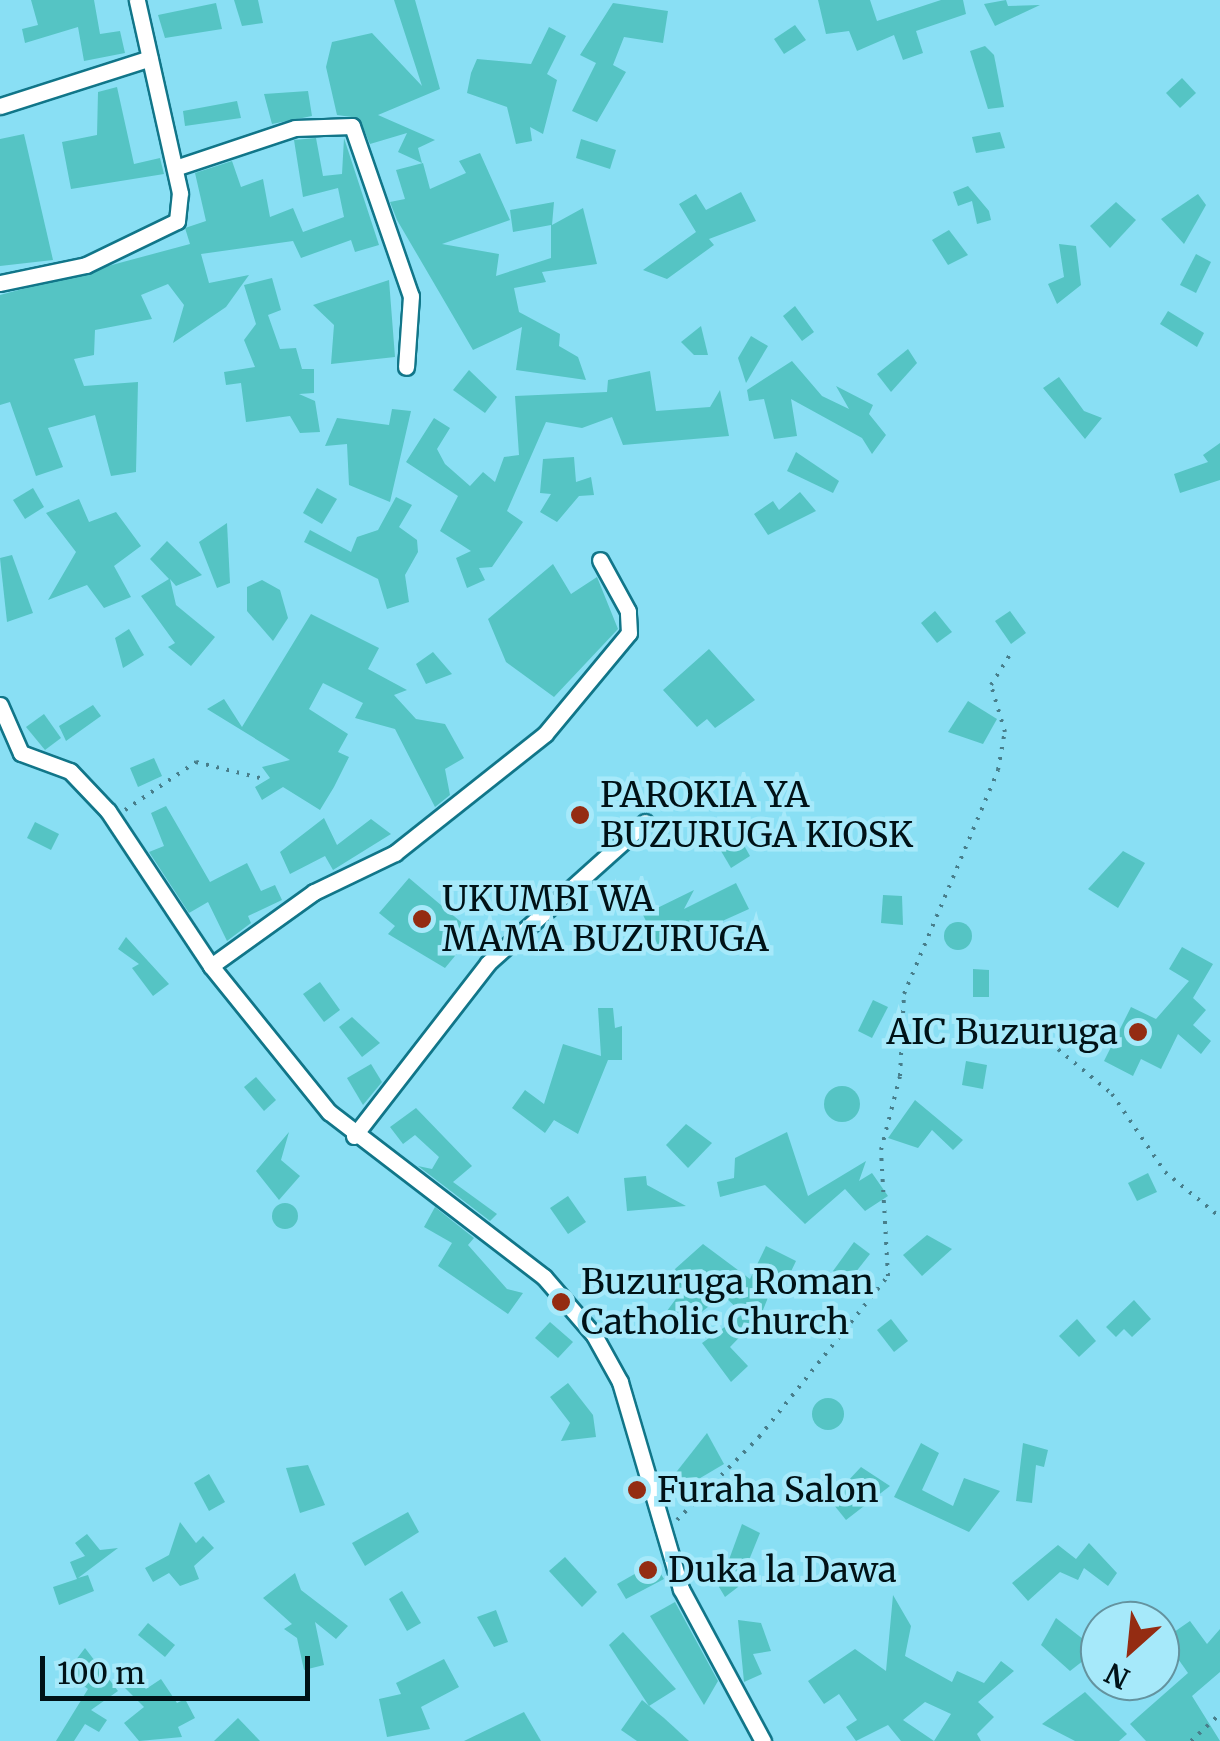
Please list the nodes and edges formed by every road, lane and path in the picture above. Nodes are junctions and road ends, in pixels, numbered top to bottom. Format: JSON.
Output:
{"nodes":[{"id":1,"x":137,"y":0,"type":"edge"},
{"id":2,"x":150,"y":58,"type":"junction"},
{"id":3,"x":2,"y":103,"type":"edge"},
{"id":4,"x":175,"y":168,"type":"junction"},
{"id":5,"x":0,"y":284,"type":"edge"},
{"id":6,"x":406,"y":368,"type":"dead end"},
{"id":7,"x":600,"y":560,"type":"dead end"},
{"id":8,"x":1010,"y":655,"type":"dead end"},
{"id":9,"x":0,"y":705,"type":"edge"},
{"id":10,"x":264,"y":779,"type":"dead end"},
{"id":11,"x":114,"y":820,"type":"junction"},
{"id":12,"x":645,"y":822,"type":"dead end"},
{"id":13,"x":211,"y":966,"type":"junction"},
{"id":14,"x":1042,"y":1036,"type":"dead end"},
{"id":15,"x":354,"y":1136,"type":"junction"},
{"id":16,"x":1220,"y":1217,"type":"edge"},
{"id":17,"x":664,"y":1526,"type":"junction"},
{"id":18,"x":1220,"y":1714,"type":"edge"},
{"id":19,"x":762,"y":1741,"type":"edge"},
{"id":20,"x":1191,"y":1741,"type":"edge"}],
"edges":[{"from":1,"to":2,"type":"street"},
{"from":2,"to":3,"type":"street"},
{"from":2,"to":4,"type":"street"},
{"from":4,"to":5,"type":"street"},
{"from":4,"to":6,"type":"street"},
{"from":7,"to":13,"type":"street"},
{"from":8,"to":17,"type":"path"},
{"from":9,"to":11,"type":"street"},
{"from":10,"to":11,"type":"path"},
{"from":11,"to":13,"type":"street"},
{"from":12,"to":15,"type":"street"},
{"from":13,"to":15,"type":"street"},
{"from":14,"to":16,"type":"path"},
{"from":15,"to":17,"type":"street"},
{"from":17,"to":19,"type":"street"},
{"from":18,"to":20,"type":"path"}]}
